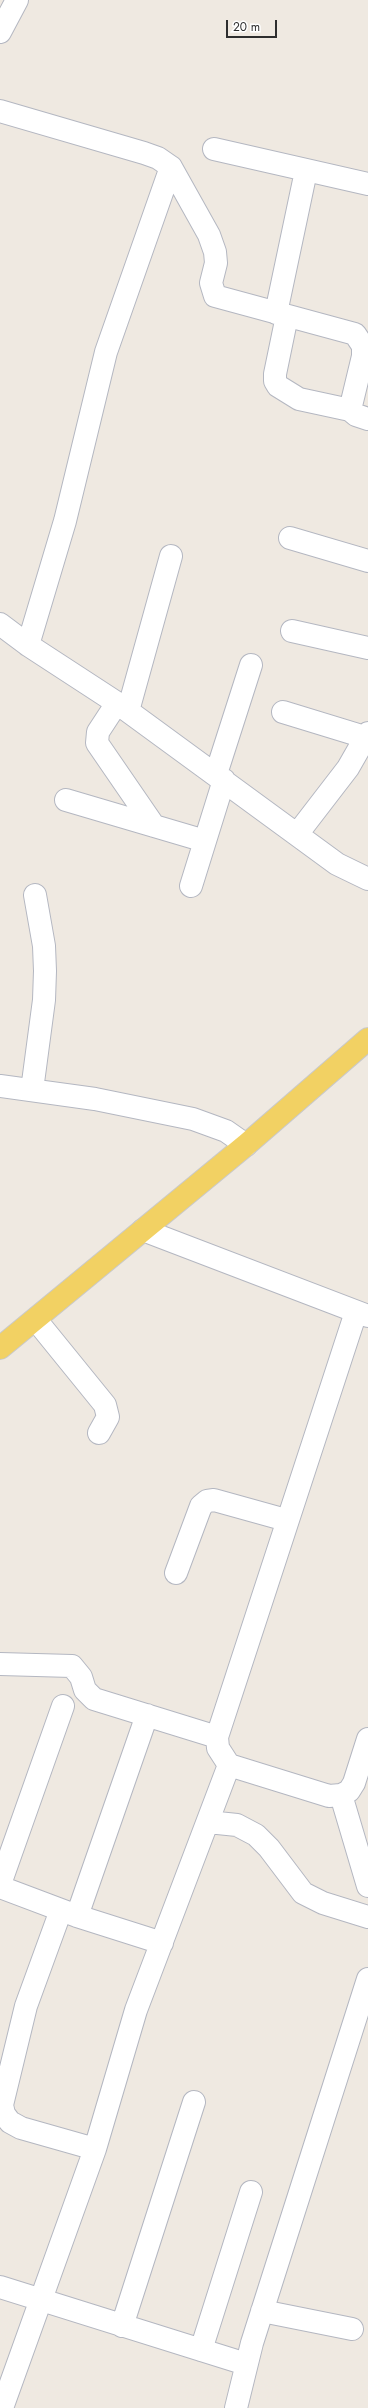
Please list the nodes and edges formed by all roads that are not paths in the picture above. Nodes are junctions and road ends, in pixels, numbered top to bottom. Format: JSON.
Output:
{"nodes":[{"id":1,"x":17,"y":0,"type":"edge"},
{"id":2,"x":0,"y":32,"type":"edge"},
{"id":3,"x":0,"y":111,"type":"edge"},
{"id":4,"x":214,"y":150,"type":"dead end"},
{"id":5,"x":171,"y":167,"type":"junction"},
{"id":6,"x":306,"y":170,"type":"junction"},
{"id":7,"x":368,"y":184,"type":"edge"},
{"id":8,"x":282,"y":315,"type":"junction"},
{"id":9,"x":364,"y":338,"type":"edge"},
{"id":10,"x":359,"y":414,"type":"edge"},
{"id":11,"x":290,"y":538,"type":"dead end"},
{"id":12,"x":170,"y":556,"type":"dead end"},
{"id":13,"x":368,"y":561,"type":"edge"},
{"id":14,"x":0,"y":624,"type":"edge"},
{"id":15,"x":292,"y":631,"type":"dead end"},
{"id":16,"x":28,"y":644,"type":"junction"},
{"id":17,"x":368,"y":648,"type":"edge"},
{"id":18,"x":251,"y":665,"type":"dead end"},
{"id":19,"x":122,"y":706,"type":"junction"},
{"id":20,"x":283,"y":712,"type":"dead end"},
{"id":21,"x":368,"y":736,"type":"edge"},
{"id":22,"x":220,"y":777,"type":"junction"},
{"id":23,"x":66,"y":800,"type":"dead end"},
{"id":24,"x":154,"y":826,"type":"junction"},
{"id":25,"x":298,"y":834,"type":"junction"},
{"id":26,"x":205,"y":841,"type":"junction"},
{"id":27,"x":368,"y":879,"type":"edge"},
{"id":28,"x":191,"y":886,"type":"dead end"},
{"id":29,"x":35,"y":895,"type":"dead end"},
{"id":30,"x":363,"y":1049,"type":"edge"},
{"id":31,"x":0,"y":1086,"type":"edge"},
{"id":32,"x":32,"y":1090,"type":"junction"},
{"id":33,"x":246,"y":1145,"type":"junction"},
{"id":34,"x":144,"y":1230,"type":"junction"},
{"id":35,"x":362,"y":1314,"type":"edge"},
{"id":36,"x":36,"y":1320,"type":"junction"},
{"id":37,"x":0,"y":1348,"type":"edge"},
{"id":38,"x":99,"y":1433,"type":"dead end"},
{"id":39,"x":286,"y":1520,"type":"junction"},
{"id":40,"x":176,"y":1573,"type":"dead end"},
{"id":41,"x":0,"y":1664,"type":"edge"},
{"id":42,"x":62,"y":1706,"type":"dead end"},
{"id":43,"x":148,"y":1715,"type":"junction"},
{"id":44,"x":217,"y":1736,"type":"junction"},
{"id":45,"x":368,"y":1739,"type":"edge"},
{"id":46,"x":229,"y":1765,"type":"junction"},
{"id":47,"x":341,"y":1795,"type":"junction"},
{"id":48,"x":208,"y":1822,"type":"junction"},
{"id":49,"x":0,"y":1884,"type":"edge"},
{"id":50,"x":368,"y":1886,"type":"edge"},
{"id":51,"x":0,"y":1887,"type":"edge"},
{"id":52,"x":69,"y":1913,"type":"junction"},
{"id":53,"x":368,"y":1917,"type":"edge"},
{"id":54,"x":162,"y":1943,"type":"junction"},
{"id":55,"x":368,"y":1979,"type":"edge"},
{"id":56,"x":194,"y":2102,"type":"dead end"},
{"id":57,"x":95,"y":2149,"type":"junction"},
{"id":58,"x":251,"y":2192,"type":"dead end"},
{"id":59,"x":0,"y":2287,"type":"edge"},
{"id":60,"x":42,"y":2300,"type":"junction"},
{"id":61,"x":262,"y":2311,"type":"junction"},
{"id":62,"x":122,"y":2326,"type":"junction"},
{"id":63,"x":352,"y":2329,"type":"dead end"},
{"id":64,"x":201,"y":2350,"type":"junction"},
{"id":65,"x":246,"y":2364,"type":"junction"},
{"id":66,"x":2,"y":2408,"type":"edge"},
{"id":67,"x":236,"y":2408,"type":"edge"}],
"edges":[{"from":1,"to":2,"type":"street"},
{"from":3,"to":5,"type":"street"},
{"from":4,"to":6,"type":"street"},
{"from":5,"to":8,"type":"street"},
{"from":5,"to":16,"type":"street"},
{"from":6,"to":7,"type":"street"},
{"from":6,"to":8,"type":"street"},
{"from":8,"to":9,"type":"street"},
{"from":8,"to":10,"type":"street"},
{"from":9,"to":10,"type":"street"},
{"from":11,"to":13,"type":"street"},
{"from":12,"to":19,"type":"street"},
{"from":14,"to":16,"type":"street"},
{"from":15,"to":17,"type":"street"},
{"from":16,"to":19,"type":"street"},
{"from":18,"to":22,"type":"street"},
{"from":19,"to":22,"type":"street"},
{"from":19,"to":24,"type":"street"},
{"from":20,"to":21,"type":"street"},
{"from":21,"to":25,"type":"street"},
{"from":22,"to":25,"type":"street"},
{"from":22,"to":26,"type":"street"},
{"from":23,"to":24,"type":"street"},
{"from":24,"to":26,"type":"street"},
{"from":25,"to":27,"type":"street"},
{"from":26,"to":28,"type":"street"},
{"from":29,"to":32,"type":"street"},
{"from":30,"to":33,"type":"main road"},
{"from":31,"to":32,"type":"street"},
{"from":32,"to":33,"type":"street"},
{"from":33,"to":34,"type":"main road"},
{"from":34,"to":35,"type":"street"},
{"from":34,"to":36,"type":"main road"},
{"from":35,"to":39,"type":"street"},
{"from":36,"to":37,"type":"main road"},
{"from":36,"to":38,"type":"street"},
{"from":39,"to":40,"type":"street"},
{"from":39,"to":44,"type":"street"},
{"from":41,"to":43,"type":"street"},
{"from":42,"to":49,"type":"street"},
{"from":43,"to":44,"type":"street"},
{"from":43,"to":52,"type":"street"},
{"from":44,"to":46,"type":"street"},
{"from":45,"to":47,"type":"street"},
{"from":46,"to":47,"type":"street"},
{"from":46,"to":48,"type":"street"},
{"from":47,"to":50,"type":"street"},
{"from":48,"to":53,"type":"street"},
{"from":48,"to":54,"type":"street"},
{"from":51,"to":52,"type":"street"},
{"from":52,"to":54,"type":"street"},
{"from":52,"to":57,"type":"street"},
{"from":54,"to":57,"type":"street"},
{"from":55,"to":61,"type":"street"},
{"from":56,"to":62,"type":"street"},
{"from":57,"to":60,"type":"street"},
{"from":58,"to":64,"type":"street"},
{"from":59,"to":60,"type":"street"},
{"from":60,"to":62,"type":"street"},
{"from":60,"to":66,"type":"street"},
{"from":61,"to":63,"type":"street"},
{"from":61,"to":65,"type":"street"},
{"from":62,"to":64,"type":"street"},
{"from":64,"to":65,"type":"street"},
{"from":65,"to":67,"type":"street"}]}
